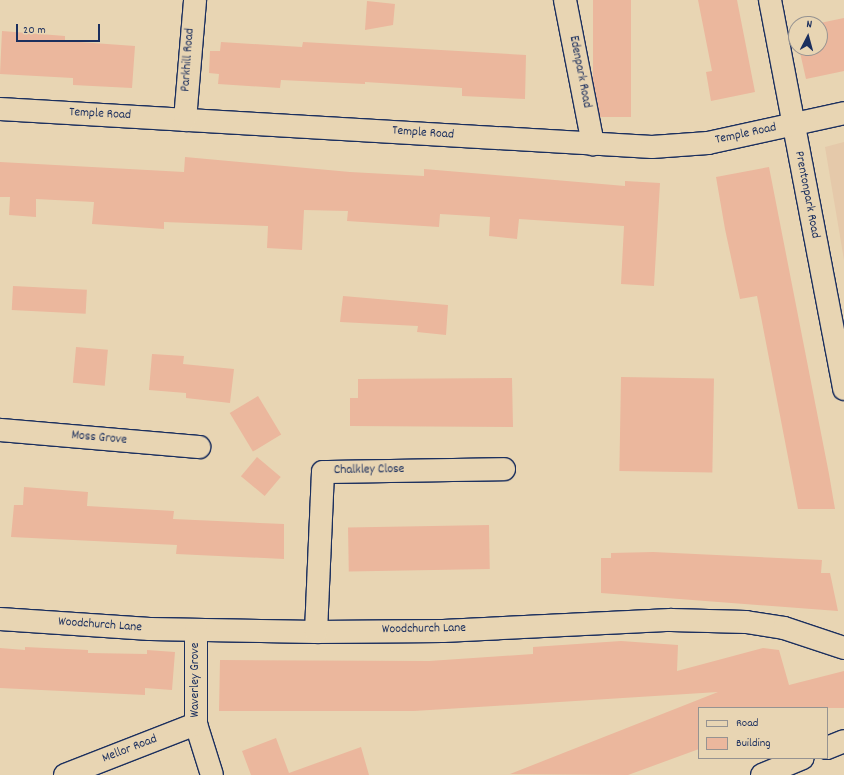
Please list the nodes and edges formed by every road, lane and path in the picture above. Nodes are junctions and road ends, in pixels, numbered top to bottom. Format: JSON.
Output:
{"nodes":[{"id":1,"x":195,"y":0,"type":"edge"},
{"id":2,"x":565,"y":0,"type":"edge"},
{"id":3,"x":770,"y":0,"type":"edge"},
{"id":4,"x":0,"y":109,"type":"edge"},
{"id":5,"x":844,"y":113,"type":"edge"},
{"id":6,"x":185,"y":120,"type":"junction"},
{"id":7,"x":793,"y":124,"type":"junction"},
{"id":8,"x":593,"y":144,"type":"junction"},
{"id":9,"x":844,"y":389,"type":"edge"},
{"id":10,"x":0,"y":430,"type":"edge"},
{"id":11,"x":198,"y":447,"type":"dead end"},
{"id":12,"x":504,"y":469,"type":"dead end"},
{"id":13,"x":0,"y":619,"type":"edge"},
{"id":14,"x":196,"y":630,"type":"junction"},
{"id":15,"x":316,"y":632,"type":"junction"},
{"id":16,"x":844,"y":648,"type":"edge"},
{"id":17,"x":196,"y":724,"type":"junction"},
{"id":18,"x":844,"y":741,"type":"edge"},
{"id":19,"x":828,"y":748,"type":"edge"},
{"id":20,"x":801,"y":759,"type":"edge"},
{"id":21,"x":65,"y":775,"type":"edge"},
{"id":22,"x":212,"y":775,"type":"edge"},
{"id":23,"x":762,"y":775,"type":"edge"}],
"edges":[{"from":1,"to":6,"type":"street","name":"Parkhill Road"},
{"from":2,"to":8,"type":"street","name":"Edenpark Road"},
{"from":3,"to":7,"type":"street","name":"Prentonpark Road"},
{"from":4,"to":6,"type":"street","name":"Temple Road"},
{"from":5,"to":7,"type":"street","name":"Temple Road"},
{"from":6,"to":8,"type":"street","name":"Temple Road"},
{"from":7,"to":8,"type":"street","name":"Temple Road"},
{"from":7,"to":9,"type":"street","name":"Prentonpark Road"},
{"from":10,"to":11,"type":"street","name":"Moss Grove"},
{"from":12,"to":15,"type":"street","name":"Chalkley Close"},
{"from":13,"to":14,"type":"street","name":"Woodchurch Lane"},
{"from":14,"to":15,"type":"street","name":"Woodchurch Lane"},
{"from":14,"to":17,"type":"street","name":"Waverley Grove"},
{"from":15,"to":16,"type":"street","name":"Woodchurch Lane"},
{"from":17,"to":21,"type":"street","name":"Mellor Road"},
{"from":17,"to":22,"type":"street","name":"Waverley Grove"},
{"from":18,"to":19,"type":"street"},
{"from":20,"to":23,"type":"street"}]}
